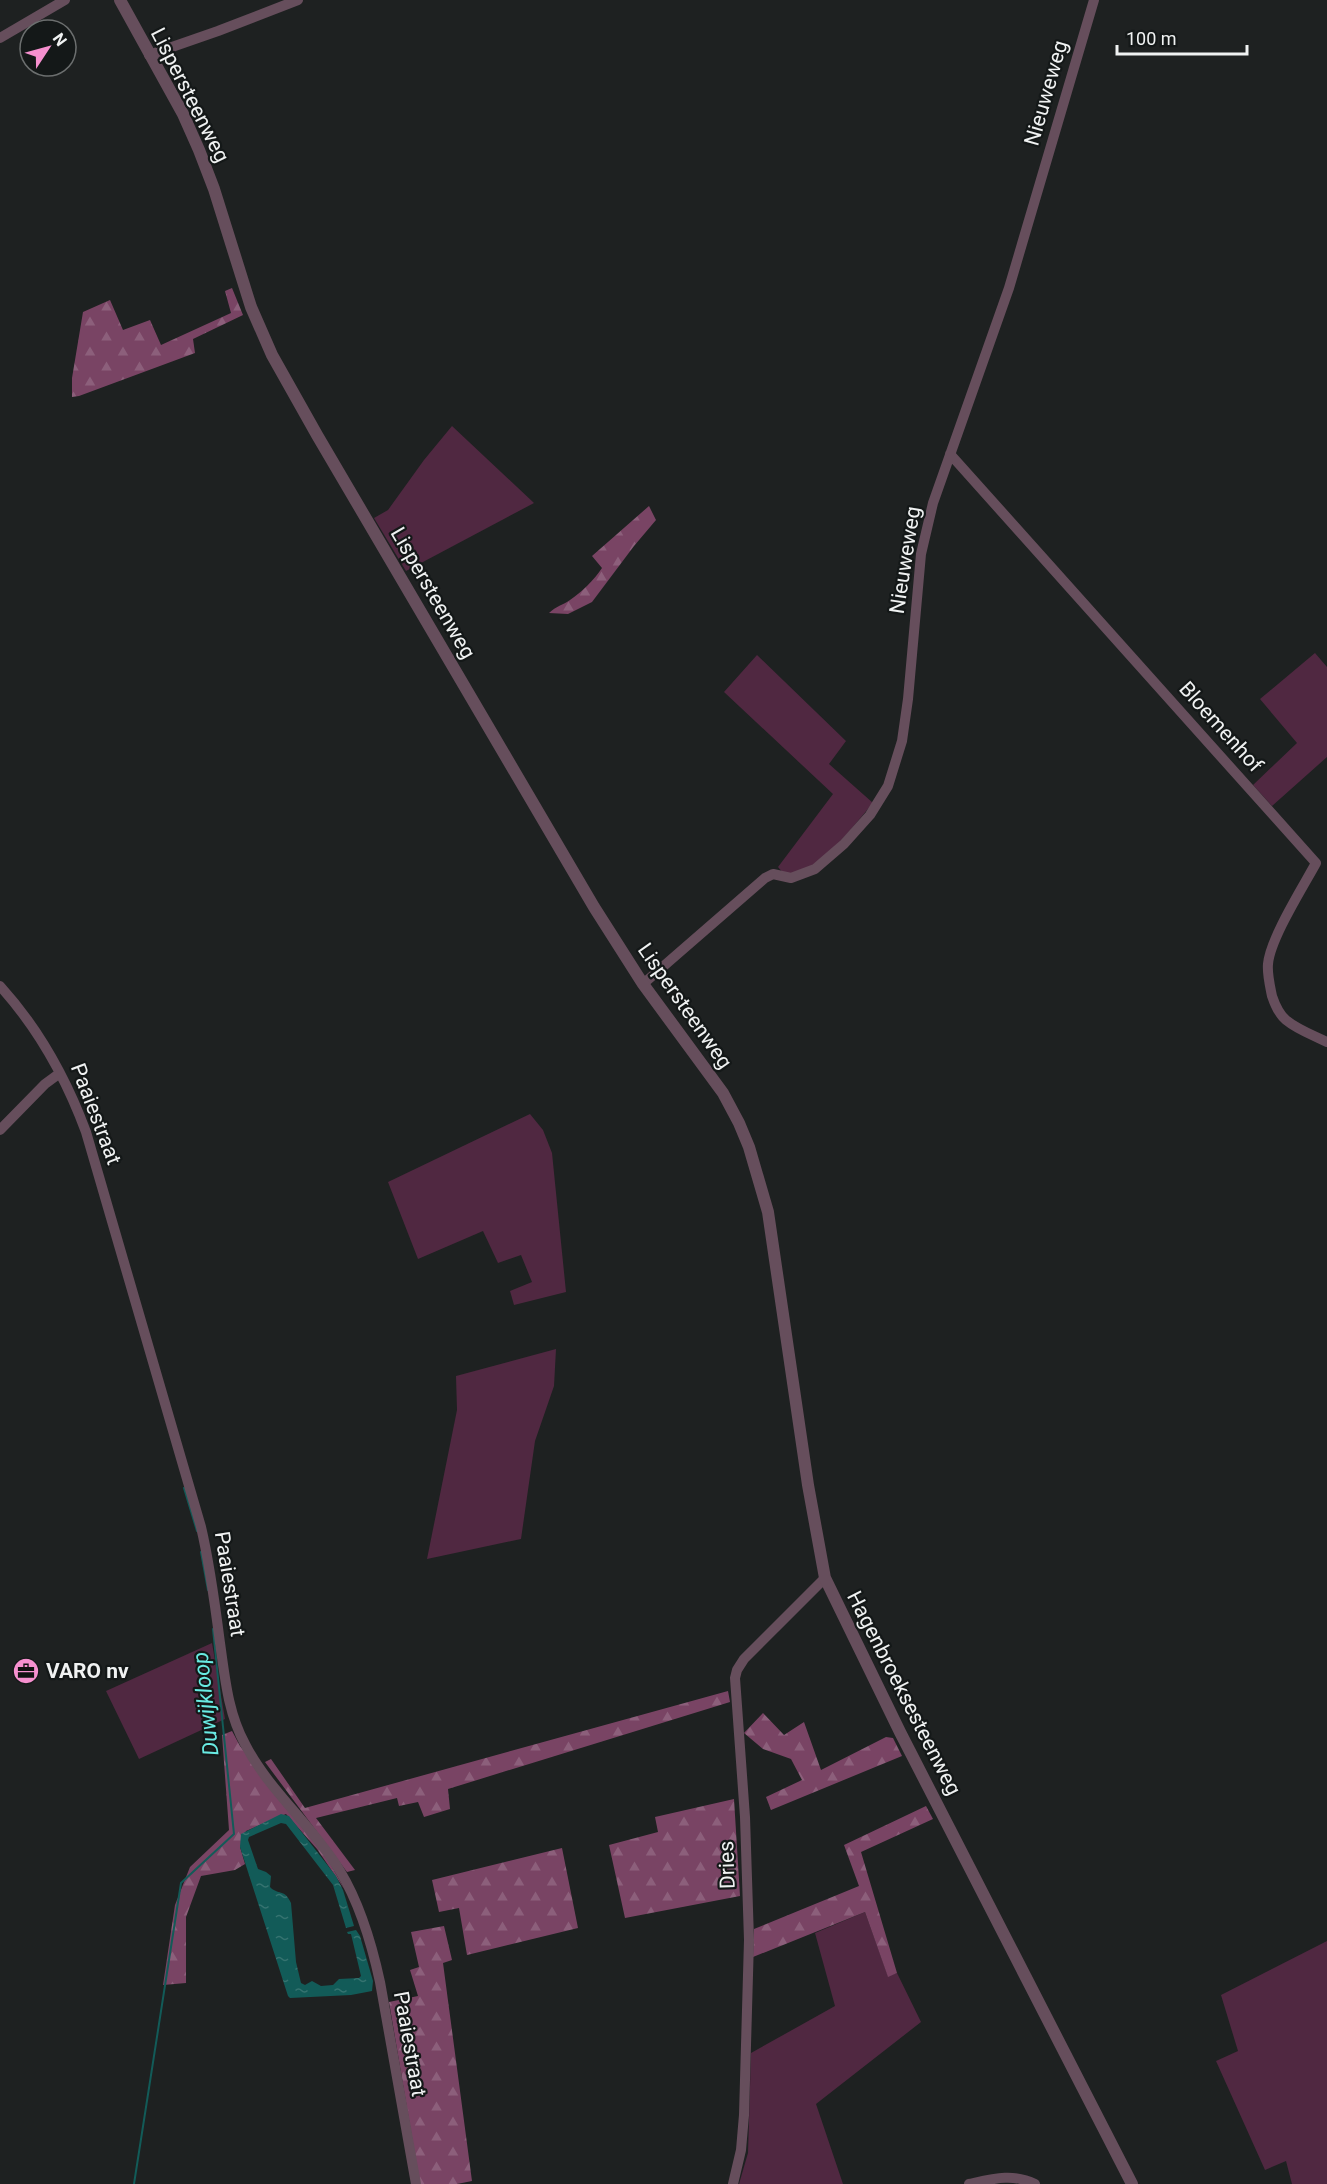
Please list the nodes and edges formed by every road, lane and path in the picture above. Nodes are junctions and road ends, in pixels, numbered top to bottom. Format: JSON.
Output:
{"nodes":[{"id":1,"x":65,"y":0,"type":"edge"},
{"id":2,"x":120,"y":0,"type":"edge"},
{"id":3,"x":298,"y":0,"type":"edge"},
{"id":4,"x":1094,"y":0,"type":"edge"},
{"id":5,"x":0,"y":38,"type":"edge"},
{"id":6,"x":149,"y":55,"type":"junction"},
{"id":7,"x":950,"y":454,"type":"junction"},
{"id":8,"x":643,"y":984,"type":"junction"},
{"id":9,"x":0,"y":986,"type":"edge"},
{"id":10,"x":1327,"y":1042,"type":"edge"},
{"id":11,"x":60,"y":1073,"type":"junction"},
{"id":12,"x":0,"y":1130,"type":"edge"},
{"id":13,"x":759,"y":1181,"type":"joint"},
{"id":14,"x":825,"y":1578,"type":"junction"},
{"id":15,"x":416,"y":2184,"type":"edge"},
{"id":16,"x":733,"y":2184,"type":"edge"},
{"id":17,"x":969,"y":2184,"type":"edge"},
{"id":18,"x":1035,"y":2184,"type":"edge"},
{"id":19,"x":1132,"y":2184,"type":"edge"}],
"edges":[{"from":1,"to":5,"type":"street"},
{"from":2,"to":6,"type":"street","name":"Lispersteenweg"},
{"from":3,"to":6,"type":"street"},
{"from":4,"to":7,"type":"street","name":"Nieuweweg"},
{"from":6,"to":8,"type":"street","name":"Lispersteenweg"},
{"from":7,"to":8,"type":"street","name":"Nieuweweg"},
{"from":7,"to":10,"type":"street","name":"Bloemenhof"},
{"from":8,"to":13,"type":"street","name":"Lispersteenweg"},
{"from":9,"to":11,"type":"street","name":"Paaiestraat"},
{"from":11,"to":12,"type":"street"},
{"from":11,"to":15,"type":"street","name":"Paaiestraat"},
{"from":13,"to":14,"type":"street","name":"Hagenbroeksesteenweg"},
{"from":14,"to":16,"type":"street","name":"Dries"},
{"from":14,"to":19,"type":"street","name":"Hagenbroeksesteenweg"},
{"from":17,"to":18,"type":"street"}]}
